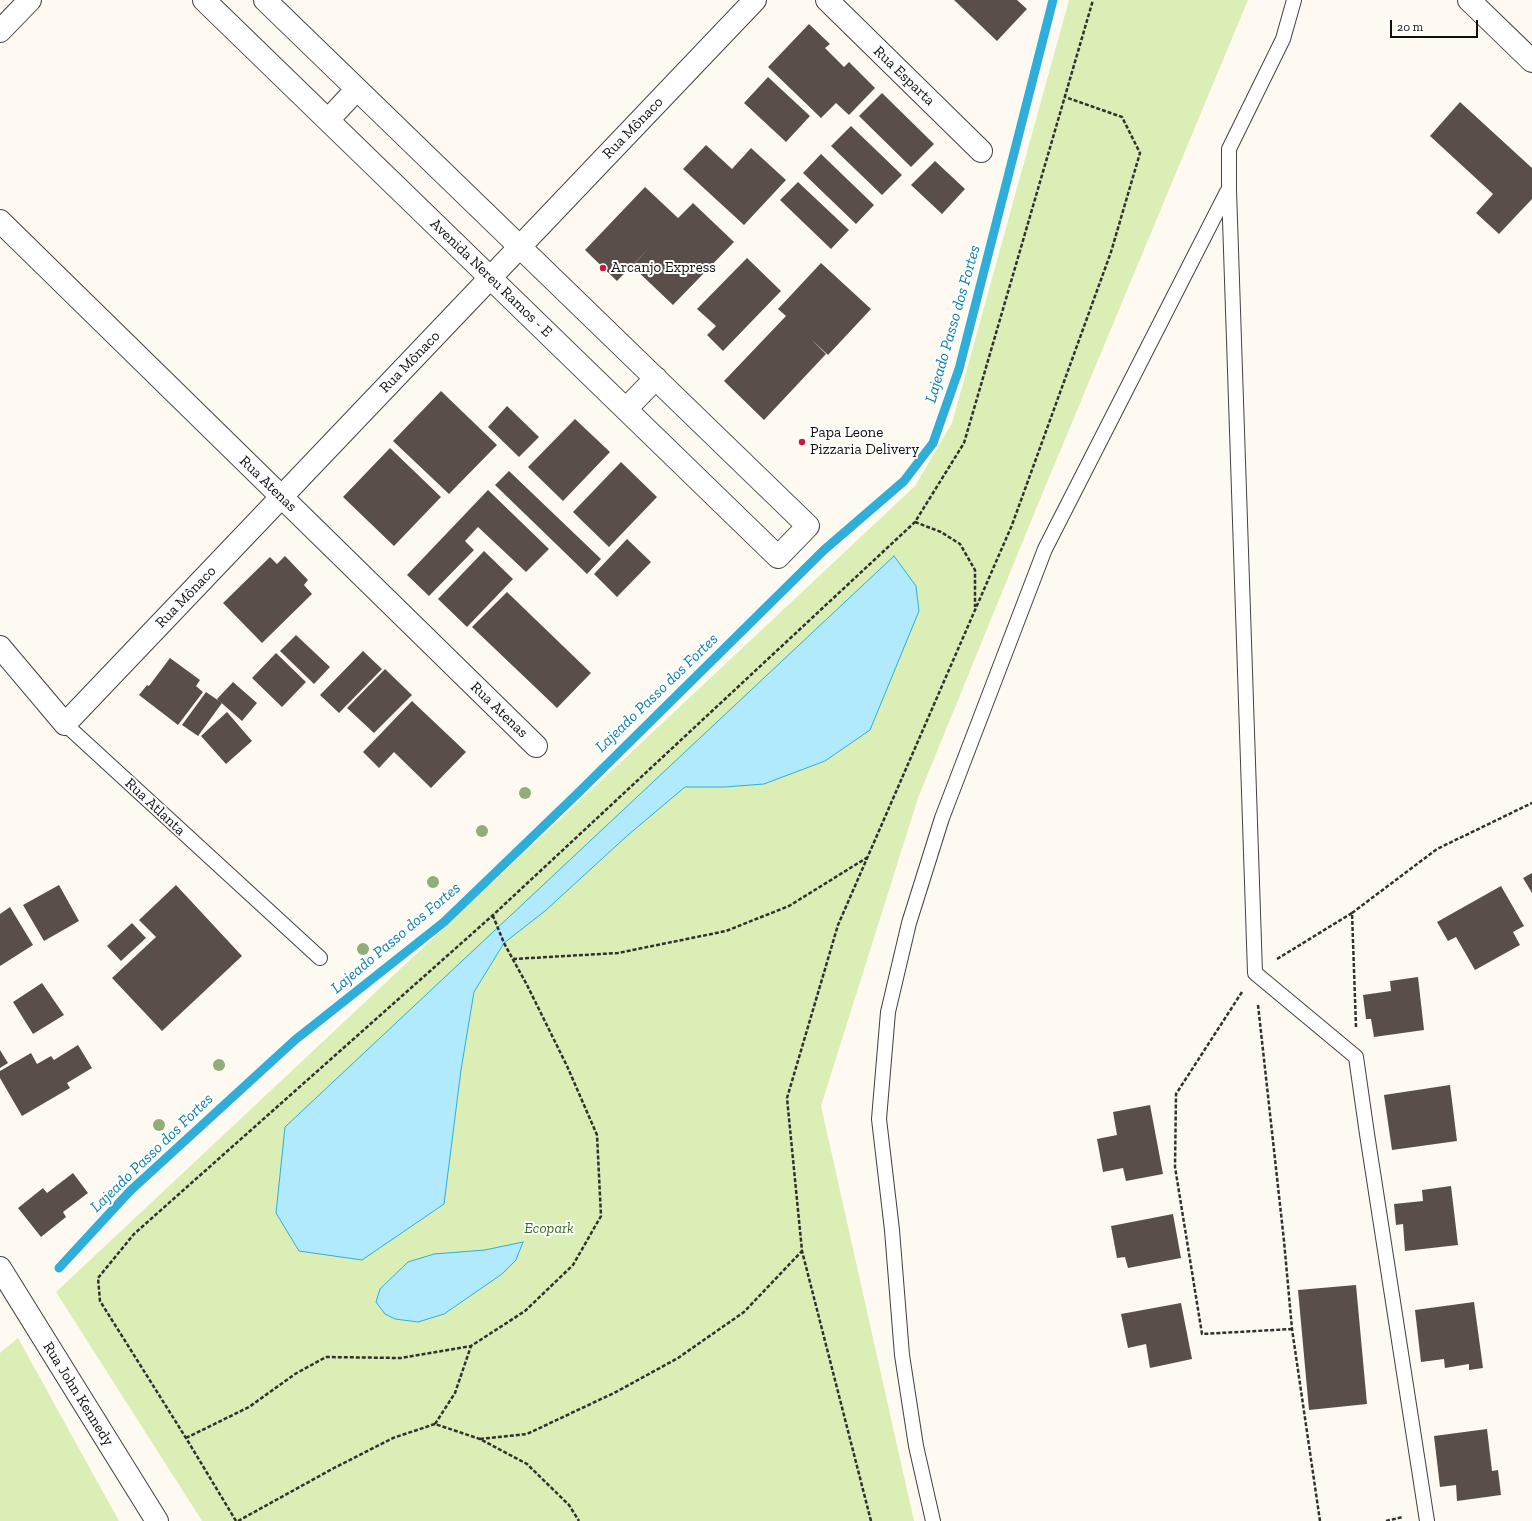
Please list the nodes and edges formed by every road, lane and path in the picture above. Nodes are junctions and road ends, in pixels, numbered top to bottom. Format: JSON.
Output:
{"nodes":[{"id":1,"x":30,"y":0,"type":"edge"},
{"id":2,"x":204,"y":0,"type":"edge"},
{"id":3,"x":265,"y":0,"type":"edge"},
{"id":4,"x":755,"y":0,"type":"edge"},
{"id":5,"x":827,"y":0,"type":"edge"},
{"id":6,"x":1093,"y":0,"type":"edge"},
{"id":7,"x":1294,"y":0,"type":"edge"},
{"id":8,"x":1468,"y":0,"type":"edge"},
{"id":9,"x":0,"y":31,"type":"edge"},
{"id":10,"x":1531,"y":59,"type":"edge"},
{"id":11,"x":357,"y":89,"type":"junction"},
{"id":12,"x":328,"y":120,"type":"junction"},
{"id":13,"x":982,"y":151,"type":"dead end"},
{"id":14,"x":1229,"y":190,"type":"junction"},
{"id":15,"x":0,"y":221,"type":"edge"},
{"id":16,"x":520,"y":246,"type":"junction"},
{"id":17,"x":490,"y":278,"type":"junction"},
{"id":18,"x":656,"y":378,"type":"junction"},
{"id":19,"x":626,"y":409,"type":"junction"},
{"id":20,"x":281,"y":497,"type":"junction"},
{"id":21,"x":915,"y":522,"type":"junction"},
{"id":22,"x":976,"y":609,"type":"dead end"},
{"id":23,"x":0,"y":646,"type":"edge"},
{"id":24,"x":65,"y":724,"type":"junction"},
{"id":25,"x":536,"y":746,"type":"dead end"},
{"id":26,"x":1532,"y":803,"type":"edge"},
{"id":27,"x":868,"y":857,"type":"dead end"},
{"id":28,"x":1352,"y":913,"type":"junction"},
{"id":29,"x":492,"y":916,"type":"junction"},
{"id":30,"x":320,"y":958,"type":"dead end"},
{"id":31,"x":513,"y":959,"type":"junction"},
{"id":32,"x":1255,"y":973,"type":"junction"},
{"id":33,"x":1356,"y":1057,"type":"junction"},
{"id":34,"x":802,"y":1251,"type":"dead end"},
{"id":35,"x":0,"y":1268,"type":"edge"},
{"id":36,"x":1292,"y":1329,"type":"junction"},
{"id":37,"x":470,"y":1346,"type":"junction"},
{"id":38,"x":436,"y":1424,"type":"junction"},
{"id":39,"x":186,"y":1438,"type":"junction"},
{"id":40,"x":480,"y":1439,"type":"junction"},
{"id":41,"x":157,"y":1521,"type":"edge"},
{"id":42,"x":237,"y":1521,"type":"edge"},
{"id":43,"x":579,"y":1521,"type":"edge"},
{"id":44,"x":933,"y":1521,"type":"edge"},
{"id":45,"x":1320,"y":1521,"type":"edge"},
{"id":46,"x":1427,"y":1521,"type":"edge"}],
"edges":[{"from":1,"to":9,"type":"street"},
{"from":2,"to":12,"type":"street","name":"Avenida Nereu Ramos - E"},
{"from":3,"to":11,"type":"street"},
{"from":4,"to":16,"type":"street","name":"Rua Mônaco"},
{"from":5,"to":13,"type":"street","name":"Rua Esparta"},
{"from":6,"to":21,"type":"path"},
{"from":7,"to":14,"type":"lane"},
{"from":8,"to":10,"type":"street"},
{"from":11,"to":12,"type":"street"},
{"from":11,"to":16,"type":"street"},
{"from":12,"to":17,"type":"street","name":"Avenida Nereu Ramos - E"},
{"from":14,"to":32,"type":"lane"},
{"from":14,"to":44,"type":"lane"},
{"from":15,"to":20,"type":"street","name":"Rua Atenas"},
{"from":16,"to":17,"type":"street","name":"Rua Mônaco"},
{"from":16,"to":18,"type":"street"},
{"from":17,"to":19,"type":"street","name":"Avenida Nereu Ramos - E"},
{"from":17,"to":20,"type":"street","name":"Rua Mônaco"},
{"from":18,"to":19,"type":"street"},
{"from":18,"to":19,"type":"street","name":"Avenida Nereu Ramos - E"},
{"from":20,"to":24,"type":"street","name":"Rua Mônaco"},
{"from":20,"to":25,"type":"street","name":"Rua Atenas"},
{"from":21,"to":22,"type":"path"},
{"from":21,"to":29,"type":"path"},
{"from":23,"to":24,"type":"street","name":"Rua Atlanta"},
{"from":24,"to":30,"type":"lane","name":"Rua Atlanta"},
{"from":26,"to":28,"type":"path"},
{"from":27,"to":31,"type":"path"},
{"from":28,"to":32,"type":"path"},
{"from":28,"to":33,"type":"path"},
{"from":29,"to":31,"type":"path"},
{"from":29,"to":39,"type":"path"},
{"from":31,"to":37,"type":"path"},
{"from":32,"to":33,"type":"lane"},
{"from":32,"to":36,"type":"path"},
{"from":32,"to":36,"type":"path"},
{"from":33,"to":46,"type":"lane"},
{"from":34,"to":40,"type":"path"},
{"from":35,"to":41,"type":"street","name":"Rua John Kennedy"},
{"from":36,"to":45,"type":"path"},
{"from":37,"to":38,"type":"path"},
{"from":37,"to":39,"type":"path"},
{"from":38,"to":40,"type":"path"},
{"from":38,"to":42,"type":"path"},
{"from":39,"to":42,"type":"path"},
{"from":40,"to":43,"type":"path"}]}
